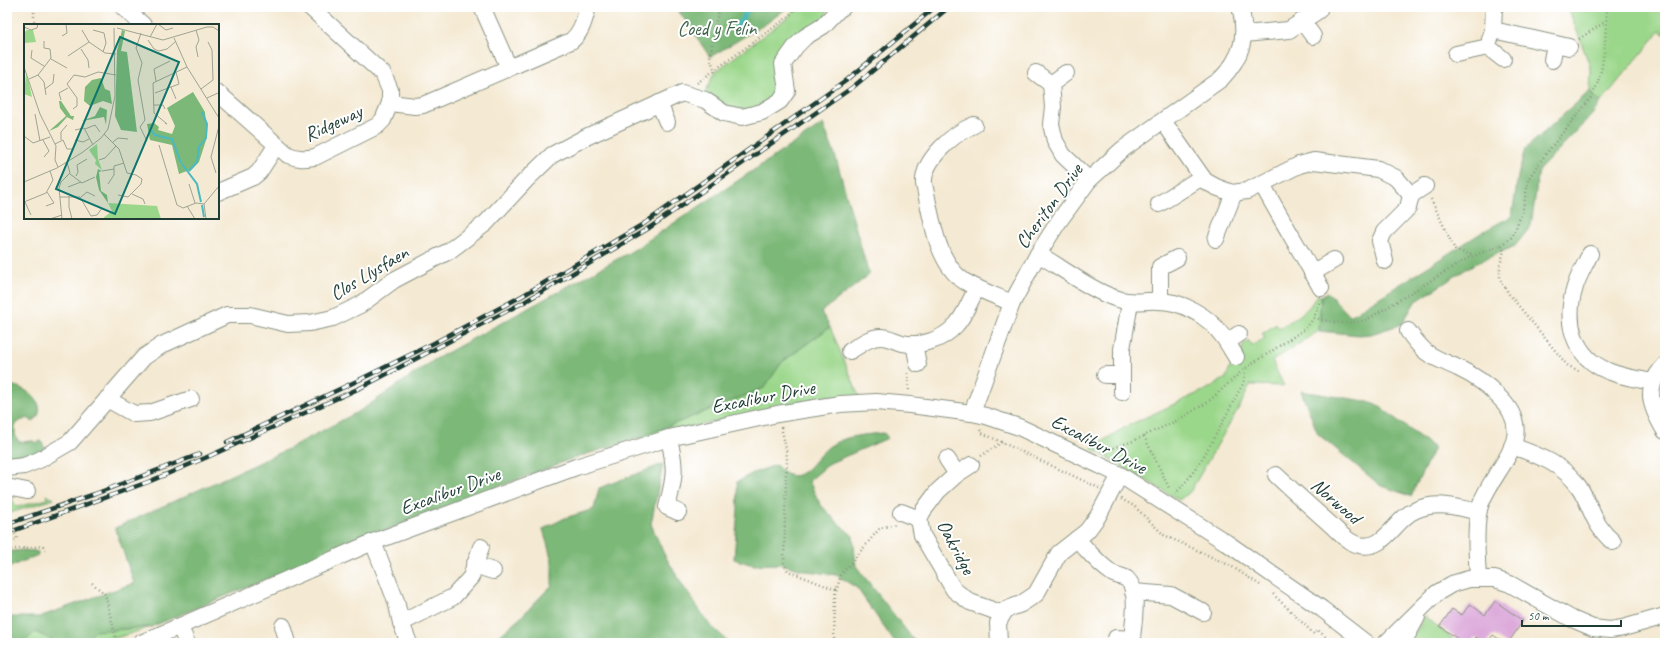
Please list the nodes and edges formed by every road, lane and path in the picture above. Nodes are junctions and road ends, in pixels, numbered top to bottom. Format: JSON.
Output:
{"nodes":[{"id":1,"x":39,"y":7,"type":"edge"},
{"id":2,"x":123,"y":7,"type":"edge"},
{"id":3,"x":310,"y":7,"type":"edge"},
{"id":4,"x":482,"y":7,"type":"edge"},
{"id":5,"x":588,"y":7,"type":"edge"},
{"id":6,"x":720,"y":7,"type":"edge"},
{"id":7,"x":796,"y":7,"type":"edge"},
{"id":8,"x":843,"y":7,"type":"edge"},
{"id":9,"x":1240,"y":7,"type":"edge"},
{"id":10,"x":1494,"y":7,"type":"edge"},
{"id":11,"x":1607,"y":7,"type":"edge"},
{"id":12,"x":1319,"y":10,"type":"dead end"},
{"id":13,"x":1302,"y":21,"type":"junction"},
{"id":14,"x":1606,"y":22,"type":"junction"},
{"id":15,"x":34,"y":24,"type":"edge"},
{"id":16,"x":142,"y":24,"type":"edge"},
{"id":17,"x":1493,"y":30,"type":"junction"},
{"id":18,"x":1244,"y":34,"type":"junction"},
{"id":19,"x":1313,"y":36,"type":"dead end"},
{"id":20,"x":1488,"y":47,"type":"junction"},
{"id":21,"x":1559,"y":50,"type":"joint"},
{"id":22,"x":1456,"y":54,"type":"dead end"},
{"id":23,"x":1503,"y":59,"type":"dead end"},
{"id":24,"x":509,"y":68,"type":"junction"},
{"id":25,"x":715,"y":72,"type":"junction"},
{"id":26,"x":1036,"y":73,"type":"dead end"},
{"id":27,"x":1066,"y":73,"type":"dead end"},
{"id":28,"x":1051,"y":84,"type":"junction"},
{"id":29,"x":682,"y":93,"type":"junction"},
{"id":30,"x":219,"y":94,"type":"edge"},
{"id":31,"x":390,"y":103,"type":"junction"},
{"id":32,"x":658,"y":103,"type":"junction"},
{"id":33,"x":1163,"y":121,"type":"junction"},
{"id":34,"x":667,"y":122,"type":"dead end"},
{"id":35,"x":974,"y":125,"type":"dead end"},
{"id":36,"x":276,"y":146,"type":"junction"},
{"id":37,"x":1202,"y":177,"type":"junction"},
{"id":38,"x":1089,"y":180,"type":"junction"},
{"id":39,"x":1262,"y":184,"type":"junction"},
{"id":40,"x":1425,"y":186,"type":"joint"},
{"id":41,"x":219,"y":192,"type":"edge"},
{"id":42,"x":1234,"y":193,"type":"junction"},
{"id":43,"x":1411,"y":195,"type":"junction"},
{"id":44,"x":1159,"y":204,"type":"dead end"},
{"id":45,"x":1216,"y":239,"type":"dead end"},
{"id":46,"x":1500,"y":245,"type":"junction"},
{"id":47,"x":1038,"y":254,"type":"junction"},
{"id":48,"x":1590,"y":254,"type":"dead end"},
{"id":49,"x":1473,"y":256,"type":"junction"},
{"id":50,"x":1177,"y":258,"type":"dead end"},
{"id":51,"x":1334,"y":260,"type":"dead end"},
{"id":52,"x":1386,"y":261,"type":"dead end"},
{"id":53,"x":1312,"y":273,"type":"junction"},
{"id":54,"x":977,"y":288,"type":"junction"},
{"id":55,"x":1321,"y":288,"type":"joint"},
{"id":56,"x":1160,"y":301,"type":"junction"},
{"id":57,"x":1130,"y":302,"type":"junction"},
{"id":58,"x":1012,"y":303,"type":"junction"},
{"id":59,"x":1314,"y":318,"type":"junction"},
{"id":60,"x":1408,"y":331,"type":"dead end"},
{"id":61,"x":907,"y":343,"type":"junction"},
{"id":62,"x":850,"y":351,"type":"dead end"},
{"id":63,"x":1240,"y":363,"type":"junction"},
{"id":64,"x":918,"y":364,"type":"joint"},
{"id":65,"x":1665,"y":365,"type":"edge"},
{"id":66,"x":1599,"y":366,"type":"junction"},
{"id":67,"x":1122,"y":375,"type":"junction"},
{"id":68,"x":1105,"y":376,"type":"dead end"},
{"id":69,"x":1652,"y":382,"type":"junction"},
{"id":70,"x":1122,"y":392,"type":"dead end"},
{"id":71,"x":107,"y":399,"type":"junction"},
{"id":72,"x":191,"y":399,"type":"dead end"},
{"id":73,"x":910,"y":405,"type":"junction"},
{"id":74,"x":972,"y":413,"type":"junction"},
{"id":75,"x":777,"y":414,"type":"junction"},
{"id":76,"x":1665,"y":431,"type":"edge"},
{"id":77,"x":1144,"y":436,"type":"junction"},
{"id":78,"x":670,"y":438,"type":"junction"},
{"id":79,"x":1002,"y":442,"type":"junction"},
{"id":80,"x":1512,"y":446,"type":"junction"},
{"id":81,"x":947,"y":459,"type":"dead end"},
{"id":82,"x":1097,"y":464,"type":"junction"},
{"id":83,"x":971,"y":465,"type":"joint"},
{"id":84,"x":7,"y":468,"type":"edge"},
{"id":85,"x":957,"y":474,"type":"junction"},
{"id":86,"x":1120,"y":475,"type":"junction"},
{"id":87,"x":1276,"y":475,"type":"dead end"},
{"id":88,"x":7,"y":487,"type":"edge"},
{"id":89,"x":27,"y":491,"type":"dead end"},
{"id":90,"x":1110,"y":493,"type":"junction"},
{"id":91,"x":7,"y":511,"type":"edge"},
{"id":92,"x":678,"y":512,"type":"dead end"},
{"id":93,"x":1478,"y":512,"type":"junction"},
{"id":94,"x":909,"y":515,"type":"junction"},
{"id":95,"x":1077,"y":539,"type":"junction"},
{"id":96,"x":373,"y":542,"type":"junction"},
{"id":97,"x":1613,"y":542,"type":"dead end"},
{"id":98,"x":7,"y":543,"type":"edge"},
{"id":99,"x":481,"y":547,"type":"dead end"},
{"id":100,"x":7,"y":550,"type":"edge"},
{"id":101,"x":46,"y":552,"type":"dead end"},
{"id":102,"x":474,"y":565,"type":"junction"},
{"id":103,"x":493,"y":572,"type":"dead end"},
{"id":104,"x":1478,"y":579,"type":"junction"},
{"id":105,"x":92,"y":583,"type":"dead end"},
{"id":106,"x":1262,"y":587,"type":"dead end"},
{"id":107,"x":836,"y":590,"type":"junction"},
{"id":108,"x":1267,"y":590,"type":"dead end"},
{"id":109,"x":1133,"y":592,"type":"junction"},
{"id":110,"x":1203,"y":612,"type":"dead end"},
{"id":111,"x":1419,"y":612,"type":"junction"},
{"id":112,"x":1003,"y":614,"type":"junction"},
{"id":113,"x":1665,"y":616,"type":"edge"},
{"id":114,"x":401,"y":623,"type":"junction"},
{"id":115,"x":283,"y":626,"type":"dead end"},
{"id":116,"x":180,"y":627,"type":"junction"},
{"id":117,"x":1116,"y":638,"type":"dead end"},
{"id":118,"x":1133,"y":641,"type":"edge"},
{"id":119,"x":117,"y":643,"type":"edge"},
{"id":120,"x":141,"y":643,"type":"edge"},
{"id":121,"x":187,"y":643,"type":"edge"},
{"id":122,"x":288,"y":643,"type":"edge"},
{"id":123,"x":409,"y":643,"type":"edge"},
{"id":124,"x":834,"y":643,"type":"edge"},
{"id":125,"x":999,"y":643,"type":"edge"},
{"id":126,"x":1332,"y":643,"type":"edge"},
{"id":127,"x":1366,"y":643,"type":"edge"},
{"id":128,"x":1386,"y":643,"type":"edge"},
{"id":129,"x":1403,"y":643,"type":"edge"}],
"edges":[{"from":1,"to":15,"type":"path"},
{"from":2,"to":16,"type":"street"},
{"from":3,"to":31,"type":"street"},
{"from":4,"to":24,"type":"street"},
{"from":5,"to":24,"type":"street","name":"Ridgeway"},
{"from":6,"to":25,"type":"path"},
{"from":7,"to":25,"type":"path"},
{"from":8,"to":29,"type":"street"},
{"from":9,"to":18,"type":"street","name":"Cheriton Drive"},
{"from":10,"to":17,"type":"street"},
{"from":11,"to":14,"type":"path"},
{"from":12,"to":13,"type":"street"},
{"from":13,"to":18,"type":"street"},
{"from":13,"to":19,"type":"street"},
{"from":14,"to":21,"type":"path"},
{"from":14,"to":46,"type":"path"},
{"from":17,"to":20,"type":"street"},
{"from":17,"to":21,"type":"street"},
{"from":18,"to":33,"type":"street","name":"Cheriton Drive"},
{"from":20,"to":22,"type":"street"},
{"from":20,"to":23,"type":"street"},
{"from":24,"to":31,"type":"street","name":"Ridgeway"},
{"from":25,"to":29,"type":"path"},
{"from":26,"to":28,"type":"street"},
{"from":27,"to":28,"type":"street"},
{"from":28,"to":38,"type":"street"},
{"from":29,"to":32,"type":"street","name":"Clos Llysfaen"},
{"from":30,"to":36,"type":"street","name":"Ridgeway"},
{"from":31,"to":36,"type":"street","name":"Ridgeway"},
{"from":32,"to":34,"type":"street"},
{"from":32,"to":71,"type":"street","name":"Clos Llysfaen"},
{"from":33,"to":37,"type":"street"},
{"from":33,"to":38,"type":"street","name":"Cheriton Drive"},
{"from":35,"to":54,"type":"street"},
{"from":36,"to":41,"type":"street"},
{"from":37,"to":42,"type":"street"},
{"from":37,"to":44,"type":"street"},
{"from":38,"to":47,"type":"street","name":"Cheriton Drive"},
{"from":39,"to":42,"type":"street"},
{"from":39,"to":43,"type":"street"},
{"from":39,"to":53,"type":"street"},
{"from":40,"to":43,"type":"street"},
{"from":40,"to":49,"type":"path"},
{"from":42,"to":45,"type":"street"},
{"from":43,"to":52,"type":"street"},
{"from":46,"to":49,"type":"path"},
{"from":46,"to":66,"type":"path"},
{"from":47,"to":57,"type":"street"},
{"from":47,"to":58,"type":"street","name":"Cheriton Drive"},
{"from":48,"to":66,"type":"street"},
{"from":49,"to":59,"type":"path"},
{"from":50,"to":56,"type":"street"},
{"from":51,"to":53,"type":"street"},
{"from":53,"to":55,"type":"street"},
{"from":54,"to":58,"type":"street"},
{"from":54,"to":61,"type":"street"},
{"from":55,"to":59,"type":"path"},
{"from":56,"to":57,"type":"street"},
{"from":56,"to":63,"type":"street"},
{"from":57,"to":67,"type":"street"},
{"from":58,"to":74,"type":"street","name":"Cheriton Drive"},
{"from":59,"to":63,"type":"path"},
{"from":60,"to":80,"type":"street"},
{"from":61,"to":62,"type":"street"},
{"from":61,"to":64,"type":"street"},
{"from":63,"to":77,"type":"path"},
{"from":63,"to":77,"type":"path"},
{"from":64,"to":73,"type":"path"},
{"from":65,"to":69,"type":"street"},
{"from":66,"to":69,"type":"street"},
{"from":67,"to":68,"type":"street"},
{"from":67,"to":70,"type":"street"},
{"from":69,"to":76,"type":"street"},
{"from":71,"to":72,"type":"street"},
{"from":71,"to":84,"type":"street","name":"Clos Llysfaen"},
{"from":73,"to":74,"type":"street","name":"Excalibur Drive"},
{"from":73,"to":75,"type":"street","name":"Excalibur Drive"},
{"from":74,"to":79,"type":"path"},
{"from":74,"to":82,"type":"street","name":"Excalibur Drive"},
{"from":75,"to":78,"type":"street","name":"Excalibur Drive"},
{"from":75,"to":107,"type":"path"},
{"from":77,"to":82,"type":"path"},
{"from":78,"to":92,"type":"street"},
{"from":78,"to":96,"type":"street","name":"Excalibur Drive"},
{"from":79,"to":83,"type":"path"},
{"from":79,"to":90,"type":"path"},
{"from":80,"to":93,"type":"street"},
{"from":80,"to":97,"type":"street"},
{"from":81,"to":85,"type":"street"},
{"from":82,"to":86,"type":"street","name":"Excalibur Drive"},
{"from":83,"to":85,"type":"street","name":"Oakridge"},
{"from":85,"to":94,"type":"street","name":"Oakridge"},
{"from":86,"to":90,"type":"street"},
{"from":86,"to":127,"type":"street","name":"Excalibur Drive"},
{"from":87,"to":93,"type":"street","name":"Norwood"},
{"from":88,"to":89,"type":"street"},
{"from":90,"to":95,"type":"street"},
{"from":90,"to":106,"type":"path"},
{"from":91,"to":98,"type":"path","bridge":true},
{"from":93,"to":104,"type":"street"},
{"from":94,"to":107,"type":"path"},
{"from":94,"to":112,"type":"street","name":"Oakridge"},
{"from":95,"to":109,"type":"street"},
{"from":95,"to":112,"type":"street"},
{"from":96,"to":114,"type":"street"},
{"from":96,"to":116,"type":"street","name":"Excalibur Drive"},
{"from":99,"to":102,"type":"street"},
{"from":100,"to":101,"type":"path"},
{"from":102,"to":103,"type":"street"},
{"from":102,"to":114,"type":"street"},
{"from":104,"to":111,"type":"street"},
{"from":104,"to":113,"type":"street"},
{"from":105,"to":119,"type":"path"},
{"from":107,"to":124,"type":"path"},
{"from":108,"to":126,"type":"path"},
{"from":109,"to":110,"type":"street"},
{"from":109,"to":118,"type":"street"},
{"from":111,"to":128,"type":"street"},
{"from":111,"to":129,"type":"street"},
{"from":112,"to":125,"type":"street"},
{"from":114,"to":123,"type":"street"},
{"from":115,"to":122,"type":"street"},
{"from":116,"to":120,"type":"street","name":"Excalibur Drive"},
{"from":116,"to":121,"type":"street"},
{"from":117,"to":118,"type":"street"}]}
